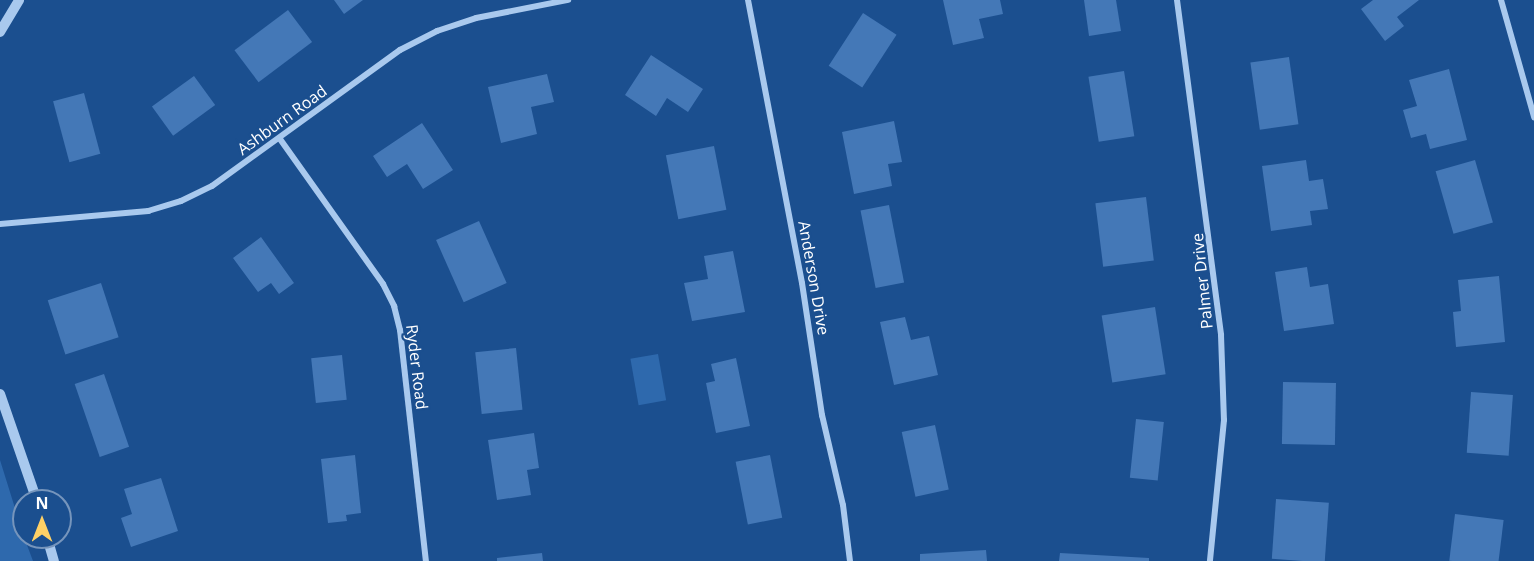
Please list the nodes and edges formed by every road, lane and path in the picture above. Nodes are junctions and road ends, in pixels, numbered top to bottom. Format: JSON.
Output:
{"nodes":[{"id":1,"x":19,"y":0,"type":"edge"},
{"id":2,"x":514,"y":0,"type":"edge"},
{"id":3,"x":568,"y":0,"type":"edge"},
{"id":4,"x":748,"y":0,"type":"edge"},
{"id":5,"x":1178,"y":0,"type":"edge"},
{"id":6,"x":1501,"y":0,"type":"edge"},
{"id":7,"x":516,"y":10,"type":"junction"},
{"id":8,"x":0,"y":32,"type":"edge"},
{"id":9,"x":1534,"y":117,"type":"edge"},
{"id":10,"x":280,"y":139,"type":"junction"},
{"id":11,"x":0,"y":224,"type":"edge"},
{"id":12,"x":0,"y":394,"type":"edge"},
{"id":13,"x":33,"y":489,"type":"edge"},
{"id":14,"x":426,"y":561,"type":"edge"},
{"id":15,"x":850,"y":561,"type":"edge"},
{"id":16,"x":1210,"y":561,"type":"edge"}],
"edges":[{"from":1,"to":8,"type":"street"},
{"from":2,"to":7,"type":"street"},
{"from":3,"to":7,"type":"street","name":"Ashburn Road"},
{"from":4,"to":15,"type":"street","name":"Anderson Drive"},
{"from":5,"to":16,"type":"street","name":"Palmer Drive"},
{"from":6,"to":9,"type":"street"},
{"from":7,"to":10,"type":"street","name":"Ashburn Road"},
{"from":10,"to":11,"type":"street","name":"Ashburn Road"},
{"from":10,"to":14,"type":"street","name":"Ryder Road"},
{"from":12,"to":13,"type":"street"}]}
